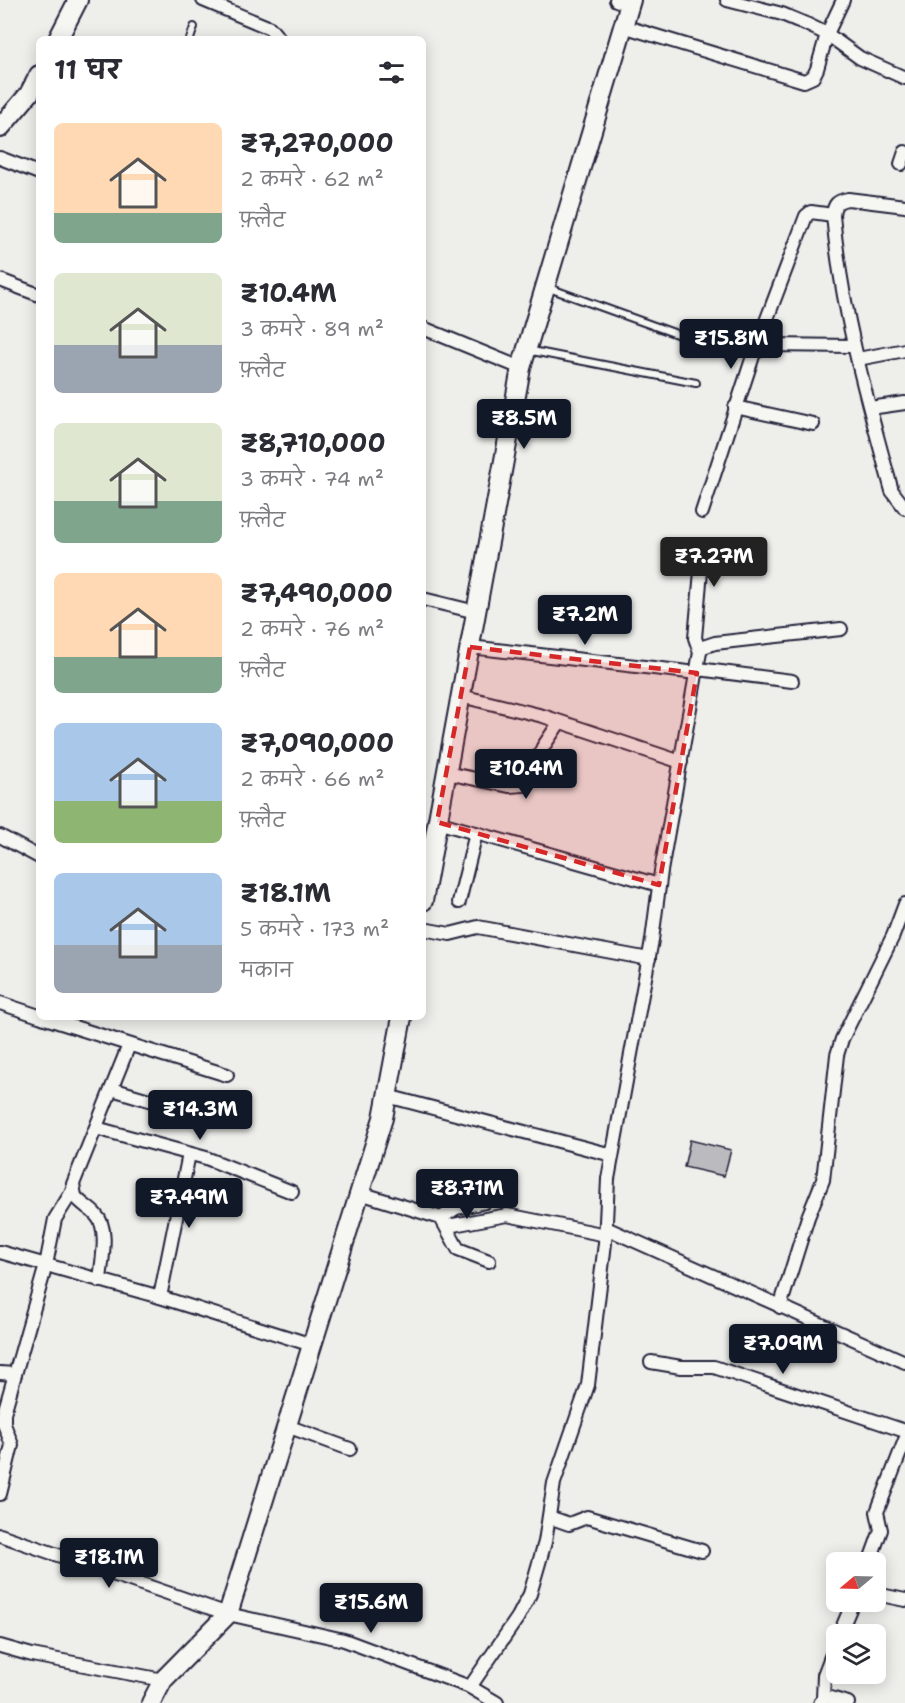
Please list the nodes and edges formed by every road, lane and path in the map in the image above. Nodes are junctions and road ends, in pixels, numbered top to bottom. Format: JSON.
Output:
{"nodes":[{"id":1,"x":78,"y":0,"type":"edge"},
{"id":2,"x":204,"y":0,"type":"edge"},
{"id":3,"x":727,"y":0,"type":"edge"},
{"id":4,"x":843,"y":0,"type":"edge"},
{"id":5,"x":626,"y":2,"type":"edge"},
{"id":6,"x":623,"y":26,"type":"junction"},
{"id":7,"x":194,"y":27,"type":"dead end"},
{"id":8,"x":827,"y":34,"type":"junction"},
{"id":9,"x":60,"y":36,"type":"edge"},
{"id":10,"x":191,"y":36,"type":"edge"},
{"id":11,"x":276,"y":36,"type":"edge"},
{"id":12,"x":905,"y":78,"type":"edge"},
{"id":13,"x":36,"y":82,"type":"edge"},
{"id":14,"x":0,"y":128,"type":"edge"},
{"id":15,"x":0,"y":158,"type":"edge"},
{"id":16,"x":36,"y":172,"type":"edge"},
{"id":17,"x":905,"y":206,"type":"edge"},
{"id":18,"x":833,"y":215,"type":"junction"},
{"id":19,"x":0,"y":280,"type":"edge"},
{"id":20,"x":546,"y":287,"type":"junction"},
{"id":21,"x":36,"y":294,"type":"edge"},
{"id":22,"x":426,"y":329,"type":"edge"},
{"id":23,"x":685,"y":337,"type":"dead end"},
{"id":24,"x":905,"y":350,"type":"edge"},
{"id":25,"x":754,"y":353,"type":"junction"},
{"id":26,"x":856,"y":353,"type":"junction"},
{"id":27,"x":524,"y":359,"type":"junction"},
{"id":28,"x":696,"y":383,"type":"dead end"},
{"id":29,"x":905,"y":403,"type":"edge"},
{"id":30,"x":735,"y":407,"type":"junction"},
{"id":31,"x":870,"y":408,"type":"junction"},
{"id":32,"x":813,"y":424,"type":"dead end"},
{"id":33,"x":905,"y":508,"type":"edge"},
{"id":34,"x":702,"y":512,"type":"dead end"},
{"id":35,"x":755,"y":557,"type":"dead end"},
{"id":36,"x":426,"y":600,"type":"edge"},
{"id":37,"x":476,"y":612,"type":"junction"},
{"id":38,"x":841,"y":629,"type":"dead end"},
{"id":39,"x":470,"y":647,"type":"junction"},
{"id":40,"x":700,"y":652,"type":"junction"},
{"id":41,"x":697,"y":671,"type":"junction"},
{"id":42,"x":792,"y":681,"type":"dead end"},
{"id":43,"x":461,"y":696,"type":"junction"},
{"id":44,"x":560,"y":723,"type":"junction"},
{"id":45,"x":681,"y":762,"type":"junction"},
{"id":46,"x":447,"y":773,"type":"junction"},
{"id":47,"x":438,"y":822,"type":"junction"},
{"id":48,"x":476,"y":833,"type":"junction"},
{"id":49,"x":0,"y":836,"type":"edge"},
{"id":50,"x":36,"y":855,"type":"edge"},
{"id":51,"x":426,"y":885,"type":"edge"},
{"id":52,"x":659,"y":885,"type":"junction"},
{"id":53,"x":459,"y":902,"type":"dead end"},
{"id":54,"x":905,"y":904,"type":"edge"},
{"id":55,"x":426,"y":930,"type":"edge"},
{"id":56,"x":649,"y":959,"type":"junction"},
{"id":57,"x":0,"y":1004,"type":"edge"},
{"id":58,"x":36,"y":1015,"type":"edge"},
{"id":59,"x":53,"y":1020,"type":"edge"},
{"id":60,"x":401,"y":1020,"type":"edge"},
{"id":61,"x":129,"y":1045,"type":"junction"},
{"id":62,"x":227,"y":1075,"type":"dead end"},
{"id":63,"x":112,"y":1089,"type":"junction"},
{"id":64,"x":387,"y":1096,"type":"junction"},
{"id":65,"x":213,"y":1119,"type":"dead end"},
{"id":66,"x":96,"y":1128,"type":"junction"},
{"id":67,"x":189,"y":1154,"type":"junction"},
{"id":68,"x":612,"y":1155,"type":"junction"},
{"id":69,"x":73,"y":1190,"type":"junction"},
{"id":70,"x":292,"y":1192,"type":"dead end"},
{"id":71,"x":360,"y":1193,"type":"junction"},
{"id":72,"x":485,"y":1202,"type":"dead end"},
{"id":73,"x":445,"y":1222,"type":"junction"},
{"id":74,"x":606,"y":1232,"type":"junction"},
{"id":75,"x":0,"y":1252,"type":"edge"},
{"id":76,"x":489,"y":1261,"type":"dead end"},
{"id":77,"x":46,"y":1266,"type":"junction"},
{"id":78,"x":100,"y":1281,"type":"junction"},
{"id":79,"x":160,"y":1298,"type":"junction"},
{"id":80,"x":780,"y":1307,"type":"junction"},
{"id":81,"x":312,"y":1345,"type":"junction"},
{"id":82,"x":651,"y":1362,"type":"dead end"},
{"id":83,"x":905,"y":1362,"type":"edge"},
{"id":84,"x":0,"y":1373,"type":"edge"},
{"id":85,"x":15,"y":1374,"type":"junction"},
{"id":86,"x":286,"y":1426,"type":"junction"},
{"id":87,"x":905,"y":1431,"type":"edge"},
{"id":88,"x":905,"y":1440,"type":"edge"},
{"id":89,"x":350,"y":1449,"type":"dead end"},
{"id":90,"x":902,"y":1454,"type":"edge"},
{"id":91,"x":0,"y":1494,"type":"edge"},
{"id":92,"x":549,"y":1517,"type":"junction"},
{"id":93,"x":0,"y":1535,"type":"edge"},
{"id":94,"x":702,"y":1551,"type":"dead end"},
{"id":95,"x":873,"y":1552,"type":"edge"},
{"id":96,"x":886,"y":1596,"type":"edge"},
{"id":97,"x":905,"y":1600,"type":"edge"},
{"id":98,"x":228,"y":1614,"type":"junction"},
{"id":99,"x":0,"y":1646,"type":"edge"},
{"id":100,"x":826,"y":1670,"type":"edge"},
{"id":101,"x":163,"y":1680,"type":"junction"},
{"id":102,"x":470,"y":1687,"type":"junction"},
{"id":103,"x":821,"y":1700,"type":"edge"},
{"id":104,"x":151,"y":1703,"type":"edge"},
{"id":105,"x":497,"y":1703,"type":"edge"},
{"id":106,"x":848,"y":1703,"type":"edge"}],
"edges":[{"from":1,"to":9,"type":"street"},
{"from":2,"to":11,"type":"street"},
{"from":3,"to":8,"type":"street"},
{"from":4,"to":8,"type":"street"},
{"from":5,"to":6,"type":"street"},
{"from":6,"to":8,"type":"street"},
{"from":6,"to":20,"type":"street"},
{"from":7,"to":10,"type":"lane"},
{"from":8,"to":12,"type":"street"},
{"from":13,"to":14,"type":"street"},
{"from":15,"to":16,"type":"street"},
{"from":17,"to":18,"type":"street"},
{"from":18,"to":25,"type":"street"},
{"from":18,"to":26,"type":"street"},
{"from":19,"to":21,"type":"street"},
{"from":20,"to":23,"type":"lane"},
{"from":20,"to":27,"type":"street"},
{"from":22,"to":27,"type":"street"},
{"from":24,"to":26,"type":"street"},
{"from":25,"to":26,"type":"street"},
{"from":25,"to":30,"type":"street"},
{"from":26,"to":31,"type":"street"},
{"from":27,"to":28,"type":"lane"},
{"from":27,"to":37,"type":"street"},
{"from":29,"to":31,"type":"street"},
{"from":30,"to":32,"type":"street"},
{"from":30,"to":34,"type":"street"},
{"from":31,"to":33,"type":"street"},
{"from":35,"to":40,"type":"street"},
{"from":36,"to":37,"type":"street"},
{"from":37,"to":39,"type":"street"},
{"from":38,"to":40,"type":"street"},
{"from":39,"to":41,"type":"street"},
{"from":39,"to":43,"type":"street"},
{"from":40,"to":41,"type":"street"},
{"from":41,"to":42,"type":"street"},
{"from":41,"to":45,"type":"street"},
{"from":43,"to":44,"type":"street"},
{"from":43,"to":46,"type":"street"},
{"from":44,"to":45,"type":"street"},
{"from":44,"to":46,"type":"street"},
{"from":45,"to":52,"type":"street"},
{"from":46,"to":47,"type":"street"},
{"from":47,"to":48,"type":"street"},
{"from":47,"to":51,"type":"street"},
{"from":48,"to":52,"type":"street"},
{"from":48,"to":53,"type":"street"},
{"from":49,"to":50,"type":"street"},
{"from":52,"to":56,"type":"street"},
{"from":54,"to":80,"type":"street"},
{"from":55,"to":56,"type":"street"},
{"from":56,"to":68,"type":"street"},
{"from":57,"to":58,"type":"street"},
{"from":59,"to":61,"type":"street"},
{"from":60,"to":64,"type":"street"},
{"from":61,"to":62,"type":"street"},
{"from":61,"to":63,"type":"street"},
{"from":63,"to":65,"type":"street"},
{"from":63,"to":66,"type":"street"},
{"from":64,"to":68,"type":"street"},
{"from":64,"to":71,"type":"street"},
{"from":66,"to":67,"type":"street"},
{"from":66,"to":69,"type":"street"},
{"from":67,"to":70,"type":"street"},
{"from":67,"to":79,"type":"street"},
{"from":68,"to":74,"type":"street"},
{"from":69,"to":77,"type":"street"},
{"from":69,"to":78,"type":"street"},
{"from":71,"to":73,"type":"street"},
{"from":71,"to":81,"type":"street"},
{"from":72,"to":73,"type":"street"},
{"from":73,"to":74,"type":"street"},
{"from":73,"to":76,"type":"street"},
{"from":74,"to":80,"type":"street"},
{"from":74,"to":92,"type":"street"},
{"from":75,"to":77,"type":"street"},
{"from":77,"to":78,"type":"street"},
{"from":77,"to":85,"type":"street"},
{"from":78,"to":79,"type":"street"},
{"from":79,"to":81,"type":"street"},
{"from":80,"to":83,"type":"street"},
{"from":81,"to":86,"type":"street"},
{"from":82,"to":87,"type":"street"},
{"from":84,"to":85,"type":"street"},
{"from":85,"to":91,"type":"street"},
{"from":86,"to":89,"type":"street"},
{"from":86,"to":98,"type":"street"},
{"from":88,"to":90,"type":"street"},
{"from":90,"to":95,"type":"street"},
{"from":92,"to":94,"type":"street"},
{"from":92,"to":102,"type":"street"},
{"from":93,"to":98,"type":"street"},
{"from":96,"to":97,"type":"street"},
{"from":98,"to":101,"type":"street"},
{"from":98,"to":102,"type":"street"},
{"from":99,"to":101,"type":"street"},
{"from":100,"to":103,"type":"street"},
{"from":101,"to":104,"type":"street"},
{"from":102,"to":105,"type":"street"},
{"from":103,"to":106,"type":"street"}]}
